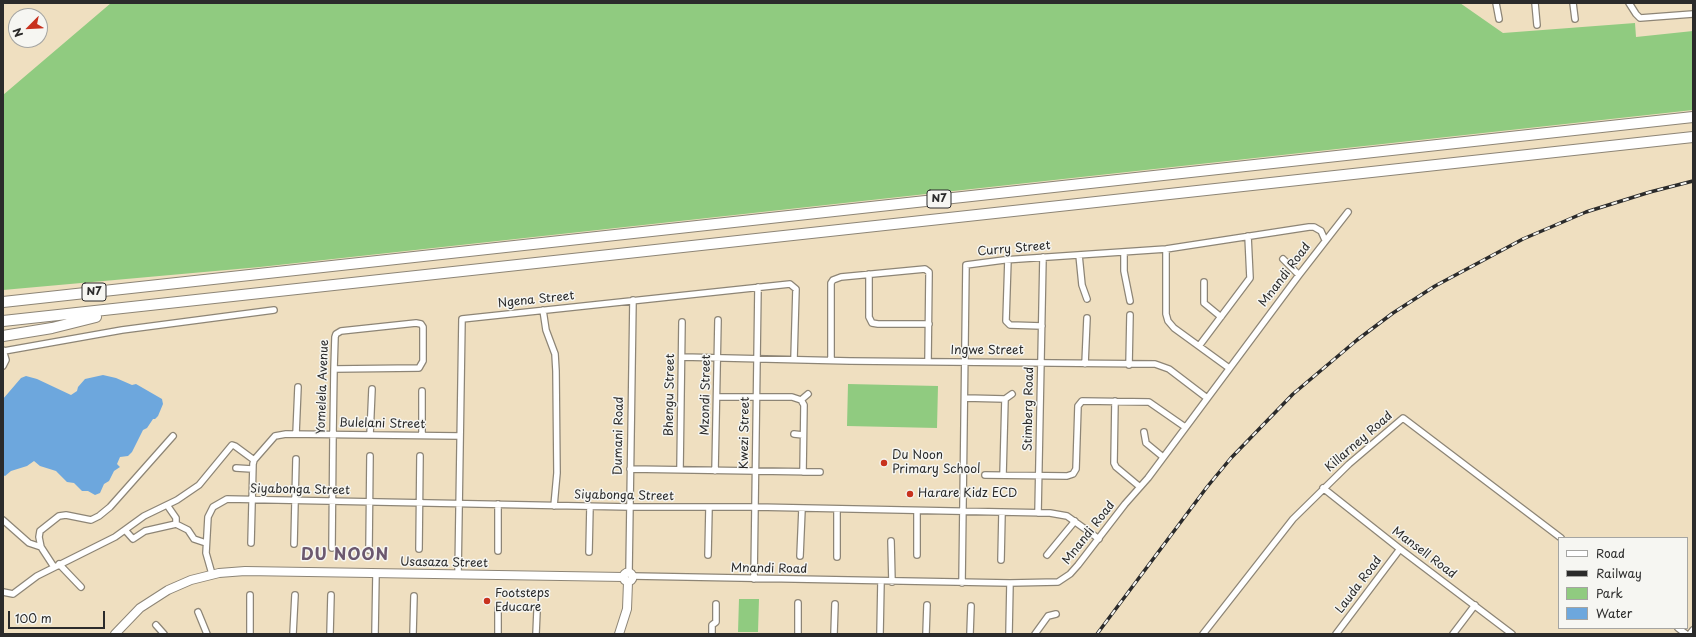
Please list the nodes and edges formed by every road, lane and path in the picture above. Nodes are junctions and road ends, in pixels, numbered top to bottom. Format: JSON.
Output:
{"nodes":[{"id":1,"x":1496,"y":3,"type":"edge"},
{"id":2,"x":1535,"y":3,"type":"edge"},
{"id":3,"x":1573,"y":3,"type":"edge"},
{"id":4,"x":1629,"y":3,"type":"edge"},
{"id":5,"x":1693,"y":14,"type":"edge"},
{"id":6,"x":1574,"y":18,"type":"dead end"},
{"id":7,"x":1499,"y":19,"type":"dead end"},
{"id":8,"x":1537,"y":25,"type":"dead end"},
{"id":9,"x":1693,"y":117,"type":"edge"},
{"id":10,"x":1693,"y":136,"type":"edge"},
{"id":11,"x":1348,"y":212,"type":"dead end"},
{"id":12,"x":1248,"y":236,"type":"junction"},
{"id":13,"x":1325,"y":240,"type":"junction"},
{"id":14,"x":1166,"y":249,"type":"junction"},
{"id":15,"x":1124,"y":252,"type":"junction"},
{"id":16,"x":1079,"y":255,"type":"junction"},
{"id":17,"x":1043,"y":257,"type":"junction"},
{"id":18,"x":1008,"y":259,"type":"junction"},
{"id":19,"x":1283,"y":259,"type":"dead end"},
{"id":20,"x":869,"y":274,"type":"junction"},
{"id":21,"x":1298,"y":275,"type":"junction"},
{"id":22,"x":186,"y":282,"type":"junction"},
{"id":23,"x":1204,"y":282,"type":"dead end"},
{"id":24,"x":758,"y":287,"type":"junction"},
{"id":25,"x":3,"y":295,"type":"edge"},
{"id":26,"x":1087,"y":299,"type":"dead end"},
{"id":27,"x":633,"y":300,"type":"junction"},
{"id":28,"x":1130,"y":301,"type":"dead end"},
{"id":29,"x":3,"y":302,"type":"edge"},
{"id":30,"x":131,"y":309,"type":"junction"},
{"id":31,"x":274,"y":310,"type":"dead end"},
{"id":32,"x":544,"y":310,"type":"junction"},
{"id":33,"x":1130,"y":315,"type":"dead end"},
{"id":34,"x":1221,"y":317,"type":"junction"},
{"id":35,"x":1087,"y":318,"type":"dead end"},
{"id":36,"x":718,"y":320,"type":"dead end"},
{"id":37,"x":3,"y":321,"type":"edge"},
{"id":38,"x":682,"y":322,"type":"dead end"},
{"id":39,"x":929,"y":324,"type":"junction"},
{"id":40,"x":1042,"y":326,"type":"junction"},
{"id":41,"x":3,"y":336,"type":"edge"},
{"id":42,"x":1199,"y":346,"type":"junction"},
{"id":43,"x":3,"y":351,"type":"edge"},
{"id":44,"x":682,"y":357,"type":"junction"},
{"id":45,"x":718,"y":358,"type":"junction"},
{"id":46,"x":757,"y":358,"type":"junction"},
{"id":47,"x":794,"y":359,"type":"junction"},
{"id":48,"x":831,"y":360,"type":"junction"},
{"id":49,"x":928,"y":362,"type":"junction"},
{"id":50,"x":965,"y":362,"type":"junction"},
{"id":51,"x":1041,"y":363,"type":"junction"},
{"id":52,"x":1085,"y":364,"type":"junction"},
{"id":53,"x":1129,"y":365,"type":"junction"},
{"id":54,"x":3,"y":366,"type":"edge"},
{"id":55,"x":1229,"y":368,"type":"junction"},
{"id":56,"x":334,"y":369,"type":"junction"},
{"id":57,"x":298,"y":387,"type":"dead end"},
{"id":58,"x":372,"y":389,"type":"dead end"},
{"id":59,"x":422,"y":391,"type":"dead end"},
{"id":60,"x":808,"y":394,"type":"dead end"},
{"id":61,"x":1012,"y":394,"type":"dead end"},
{"id":62,"x":718,"y":397,"type":"junction"},
{"id":63,"x":757,"y":397,"type":"junction"},
{"id":64,"x":965,"y":398,"type":"junction"},
{"id":65,"x":1207,"y":398,"type":"junction"},
{"id":66,"x":1005,"y":399,"type":"junction"},
{"id":67,"x":801,"y":400,"type":"junction"},
{"id":68,"x":1115,"y":401,"type":"junction"},
{"id":69,"x":1185,"y":427,"type":"junction"},
{"id":70,"x":1144,"y":432,"type":"dead end"},
{"id":71,"x":296,"y":434,"type":"junction"},
{"id":72,"x":333,"y":434,"type":"junction"},
{"id":73,"x":794,"y":434,"type":"dead end"},
{"id":74,"x":370,"y":435,"type":"junction"},
{"id":75,"x":422,"y":435,"type":"junction"},
{"id":76,"x":803,"y":435,"type":"junction"},
{"id":77,"x":173,"y":436,"type":"dead end"},
{"id":78,"x":460,"y":436,"type":"junction"},
{"id":79,"x":370,"y":456,"type":"dead end"},
{"id":80,"x":420,"y":456,"type":"dead end"},
{"id":81,"x":1163,"y":457,"type":"junction"},
{"id":82,"x":296,"y":459,"type":"dead end"},
{"id":83,"x":254,"y":460,"type":"junction"},
{"id":84,"x":236,"y":468,"type":"dead end"},
{"id":85,"x":252,"y":468,"type":"junction"},
{"id":86,"x":630,"y":469,"type":"junction"},
{"id":87,"x":680,"y":469,"type":"junction"},
{"id":88,"x":715,"y":471,"type":"junction"},
{"id":89,"x":756,"y":471,"type":"junction"},
{"id":90,"x":803,"y":472,"type":"junction"},
{"id":91,"x":820,"y":472,"type":"dead end"},
{"id":92,"x":985,"y":475,"type":"dead end"},
{"id":93,"x":1003,"y":475,"type":"junction"},
{"id":94,"x":1040,"y":475,"type":"junction"},
{"id":95,"x":1140,"y":487,"type":"junction"},
{"id":96,"x":1323,"y":488,"type":"junction"},
{"id":97,"x":252,"y":500,"type":"junction"},
{"id":98,"x":296,"y":501,"type":"junction"},
{"id":99,"x":332,"y":501,"type":"junction"},
{"id":100,"x":369,"y":502,"type":"junction"},
{"id":101,"x":419,"y":503,"type":"junction"},
{"id":102,"x":459,"y":504,"type":"junction"},
{"id":103,"x":498,"y":504,"type":"junction"},
{"id":104,"x":168,"y":505,"type":"junction"},
{"id":105,"x":554,"y":506,"type":"junction"},
{"id":106,"x":590,"y":506,"type":"junction"},
{"id":107,"x":630,"y":507,"type":"junction"},
{"id":108,"x":755,"y":507,"type":"junction"},
{"id":109,"x":709,"y":508,"type":"junction"},
{"id":110,"x":802,"y":509,"type":"junction"},
{"id":111,"x":837,"y":510,"type":"junction"},
{"id":112,"x":917,"y":511,"type":"junction"},
{"id":113,"x":963,"y":512,"type":"junction"},
{"id":114,"x":1002,"y":513,"type":"junction"},
{"id":115,"x":1038,"y":513,"type":"junction"},
{"id":116,"x":3,"y":520,"type":"edge"},
{"id":117,"x":1075,"y":521,"type":"junction"},
{"id":118,"x":176,"y":524,"type":"junction"},
{"id":119,"x":125,"y":530,"type":"junction"},
{"id":120,"x":1560,"y":537,"type":"edge"},
{"id":121,"x":1099,"y":539,"type":"junction"},
{"id":122,"x":891,"y":541,"type":"dead end"},
{"id":123,"x":206,"y":543,"type":"junction"},
{"id":124,"x":251,"y":543,"type":"dead end"},
{"id":125,"x":294,"y":544,"type":"dead end"},
{"id":126,"x":41,"y":547,"type":"junction"},
{"id":127,"x":332,"y":548,"type":"dead end"},
{"id":128,"x":418,"y":549,"type":"dead end"},
{"id":129,"x":1400,"y":549,"type":"junction"},
{"id":130,"x":369,"y":550,"type":"dead end"},
{"id":131,"x":498,"y":551,"type":"dead end"},
{"id":132,"x":589,"y":552,"type":"dead end"},
{"id":133,"x":708,"y":555,"type":"dead end"},
{"id":134,"x":917,"y":555,"type":"dead end"},
{"id":135,"x":1047,"y":555,"type":"dead end"},
{"id":136,"x":800,"y":556,"type":"dead end"},
{"id":137,"x":837,"y":557,"type":"dead end"},
{"id":138,"x":1002,"y":560,"type":"dead end"},
{"id":139,"x":57,"y":566,"type":"junction"},
{"id":140,"x":212,"y":574,"type":"junction"},
{"id":141,"x":376,"y":574,"type":"junction"},
{"id":142,"x":458,"y":575,"type":"junction"},
{"id":143,"x":628,"y":577,"type":"junction"},
{"id":144,"x":754,"y":580,"type":"junction"},
{"id":145,"x":881,"y":582,"type":"junction"},
{"id":146,"x":892,"y":582,"type":"junction"},
{"id":147,"x":962,"y":583,"type":"junction"},
{"id":148,"x":1010,"y":584,"type":"junction"},
{"id":149,"x":81,"y":586,"type":"dead end"},
{"id":150,"x":3,"y":592,"type":"edge"},
{"id":151,"x":250,"y":595,"type":"dead end"},
{"id":152,"x":295,"y":595,"type":"dead end"},
{"id":153,"x":331,"y":596,"type":"dead end"},
{"id":154,"x":414,"y":596,"type":"dead end"},
{"id":155,"x":798,"y":603,"type":"dead end"},
{"id":156,"x":716,"y":604,"type":"dead end"},
{"id":157,"x":835,"y":604,"type":"dead end"},
{"id":158,"x":928,"y":605,"type":"dead end"},
{"id":159,"x":1475,"y":605,"type":"junction"},
{"id":160,"x":971,"y":606,"type":"dead end"},
{"id":161,"x":498,"y":609,"type":"dead end"},
{"id":162,"x":537,"y":611,"type":"dead end"},
{"id":163,"x":198,"y":612,"type":"dead end"},
{"id":164,"x":1056,"y":614,"type":"dead end"},
{"id":165,"x":156,"y":625,"type":"dead end"},
{"id":166,"x":1693,"y":630,"type":"edge"},
{"id":167,"x":115,"y":634,"type":"edge"},
{"id":168,"x":164,"y":634,"type":"edge"},
{"id":169,"x":207,"y":634,"type":"edge"},
{"id":170,"x":250,"y":634,"type":"edge"},
{"id":171,"x":293,"y":634,"type":"edge"},
{"id":172,"x":330,"y":634,"type":"edge"},
{"id":173,"x":375,"y":634,"type":"edge"},
{"id":174,"x":413,"y":634,"type":"edge"},
{"id":175,"x":498,"y":634,"type":"edge"},
{"id":176,"x":536,"y":634,"type":"edge"},
{"id":177,"x":619,"y":634,"type":"edge"},
{"id":178,"x":712,"y":634,"type":"edge"},
{"id":179,"x":798,"y":634,"type":"edge"},
{"id":180,"x":834,"y":634,"type":"edge"},
{"id":181,"x":880,"y":634,"type":"edge"},
{"id":182,"x":926,"y":634,"type":"edge"},
{"id":183,"x":970,"y":634,"type":"edge"},
{"id":184,"x":1009,"y":634,"type":"edge"},
{"id":185,"x":1035,"y":634,"type":"edge"},
{"id":186,"x":1203,"y":634,"type":"edge"},
{"id":187,"x":1336,"y":634,"type":"edge"},
{"id":188,"x":1453,"y":634,"type":"edge"},
{"id":189,"x":1512,"y":634,"type":"edge"},
{"id":190,"x":1690,"y":634,"type":"edge"}],
"edges":[{"from":1,"to":7,"type":"street"},
{"from":2,"to":8,"type":"street"},
{"from":3,"to":6,"type":"street"},
{"from":4,"to":5,"type":"street"},
{"from":9,"to":22,"type":"highway","number":"N7"},
{"from":10,"to":30,"type":"highway","number":"N7"},
{"from":11,"to":13,"type":"street","name":"Mnandi Road"},
{"from":12,"to":13,"type":"street","name":"Curry Street"},
{"from":12,"to":14,"type":"street","name":"Curry Street"},
{"from":12,"to":34,"type":"street"},
{"from":13,"to":21,"type":"street","name":"Mnandi Road"},
{"from":14,"to":15,"type":"street","name":"Curry Street"},
{"from":14,"to":42,"type":"street"},
{"from":15,"to":16,"type":"street","name":"Curry Street"},
{"from":15,"to":28,"type":"street"},
{"from":16,"to":17,"type":"street","name":"Curry Street"},
{"from":16,"to":26,"type":"street"},
{"from":17,"to":18,"type":"street","name":"Curry Street"},
{"from":17,"to":40,"type":"street","name":"Stimberg Road"},
{"from":18,"to":40,"type":"street"},
{"from":18,"to":50,"type":"street","name":"Curry Street"},
{"from":19,"to":21,"type":"street"},
{"from":20,"to":39,"type":"street"},
{"from":20,"to":39,"type":"street"},
{"from":20,"to":48,"type":"street"},
{"from":21,"to":55,"type":"street","name":"Mnandi Road"},
{"from":22,"to":25,"type":"highway"},
{"from":22,"to":29,"type":"highway","number":"N7"},
{"from":23,"to":34,"type":"street"},
{"from":24,"to":27,"type":"street","name":"Ngena Street"},
{"from":24,"to":46,"type":"street","name":"Kwezi Street"},
{"from":24,"to":47,"type":"street","name":"Ngena Street"},
{"from":27,"to":32,"type":"street","name":"Ngena Street"},
{"from":27,"to":86,"type":"street","name":"Dumani Road"},
{"from":30,"to":37,"type":"highway","number":"N7"},
{"from":30,"to":41,"type":"highway"},
{"from":31,"to":43,"type":"street"},
{"from":32,"to":78,"type":"street","name":"Ngena Street"},
{"from":32,"to":105,"type":"street"},
{"from":33,"to":53,"type":"street"},
{"from":34,"to":42,"type":"street"},
{"from":35,"to":52,"type":"street"},
{"from":36,"to":45,"type":"street","name":"Mzondi Street"},
{"from":38,"to":44,"type":"street","name":"Bhengu Street"},
{"from":39,"to":49,"type":"street"},
{"from":40,"to":51,"type":"street","name":"Stimberg Road"},
{"from":42,"to":55,"type":"street"},
{"from":43,"to":54,"type":"street"},
{"from":44,"to":45,"type":"street","name":"Ingwe Street"},
{"from":44,"to":87,"type":"street","name":"Bhengu Street"},
{"from":45,"to":46,"type":"street","name":"Ingwe Street"},
{"from":45,"to":62,"type":"street","name":"Mzondi Street"},
{"from":46,"to":47,"type":"street","name":"Ingwe Street"},
{"from":46,"to":63,"type":"street","name":"Kwezi Street"},
{"from":47,"to":48,"type":"street","name":"Ingwe Street"},
{"from":48,"to":49,"type":"street","name":"Ingwe Street"},
{"from":49,"to":50,"type":"street","name":"Ingwe Street"},
{"from":50,"to":51,"type":"street","name":"Ingwe Street"},
{"from":50,"to":64,"type":"street","name":"Curry Street"},
{"from":51,"to":52,"type":"street","name":"Ingwe Street"},
{"from":51,"to":94,"type":"street","name":"Stimberg Road"},
{"from":52,"to":53,"type":"street","name":"Ingwe Street"},
{"from":53,"to":65,"type":"street","name":"Ingwe Street"},
{"from":55,"to":65,"type":"street","name":"Mnandi Road"},
{"from":56,"to":56,"type":"street","name":"Yomelela Avenue"},
{"from":56,"to":72,"type":"street","name":"Yomelela Avenue"},
{"from":57,"to":71,"type":"street"},
{"from":58,"to":74,"type":"street"},
{"from":59,"to":75,"type":"street"},
{"from":60,"to":67,"type":"street"},
{"from":61,"to":66,"type":"street"},
{"from":62,"to":63,"type":"street"},
{"from":62,"to":88,"type":"street","name":"Mzondi Street"},
{"from":63,"to":67,"type":"street"},
{"from":63,"to":89,"type":"street","name":"Kwezi Street"},
{"from":64,"to":66,"type":"street"},
{"from":64,"to":113,"type":"street","name":"Curry Street"},
{"from":65,"to":69,"type":"street","name":"Mnandi Road"},
{"from":66,"to":93,"type":"street"},
{"from":67,"to":76,"type":"street"},
{"from":68,"to":69,"type":"street"},
{"from":68,"to":94,"type":"street"},
{"from":68,"to":95,"type":"street"},
{"from":69,"to":81,"type":"street","name":"Mnandi Road"},
{"from":70,"to":81,"type":"street"},
{"from":71,"to":72,"type":"street","name":"Bulelani Street"},
{"from":71,"to":83,"type":"street","name":"Bulelani Street"},
{"from":72,"to":74,"type":"street","name":"Bulelani Street"},
{"from":72,"to":99,"type":"street","name":"Yomelela Avenue"},
{"from":73,"to":76,"type":"street"},
{"from":74,"to":75,"type":"street","name":"Bulelani Street"},
{"from":75,"to":78,"type":"street","name":"Bulelani Street"},
{"from":76,"to":90,"type":"street"},
{"from":77,"to":126,"type":"street"},
{"from":78,"to":102,"type":"street","name":"Ngena Street"},
{"from":79,"to":100,"type":"street"},
{"from":80,"to":101,"type":"street"},
{"from":81,"to":95,"type":"street","name":"Mnandi Road"},
{"from":82,"to":98,"type":"street"},
{"from":83,"to":85,"type":"street","name":"Bulelani Street"},
{"from":83,"to":104,"type":"street"},
{"from":84,"to":85,"type":"street"},
{"from":85,"to":97,"type":"street","name":"Bulelani Street"},
{"from":86,"to":87,"type":"street"},
{"from":86,"to":107,"type":"street","name":"Dumani Road"},
{"from":87,"to":88,"type":"street"},
{"from":88,"to":89,"type":"street"},
{"from":89,"to":90,"type":"street"},
{"from":89,"to":108,"type":"street","name":"Kwezi Street"},
{"from":90,"to":91,"type":"street"},
{"from":92,"to":93,"type":"street"},
{"from":93,"to":94,"type":"street"},
{"from":94,"to":115,"type":"street","name":"Stimberg Road"},
{"from":95,"to":121,"type":"street","name":"Mnandi Road"},
{"from":96,"to":120,"type":"street","name":"Killarney Road"},
{"from":96,"to":129,"type":"street","name":"Mansell Road"},
{"from":96,"to":186,"type":"street","name":"Killarney Road"},
{"from":97,"to":98,"type":"street","name":"Siyabonga Street"},
{"from":97,"to":123,"type":"street","name":"Siyabonga Street"},
{"from":97,"to":124,"type":"street","name":"Bulelani Street"},
{"from":98,"to":99,"type":"street","name":"Siyabonga Street"},
{"from":98,"to":125,"type":"street"},
{"from":99,"to":100,"type":"street","name":"Siyabonga Street"},
{"from":99,"to":127,"type":"street","name":"Yomelela Avenue"},
{"from":100,"to":101,"type":"street","name":"Siyabonga Street"},
{"from":100,"to":130,"type":"street"},
{"from":101,"to":102,"type":"street","name":"Siyabonga Street"},
{"from":101,"to":128,"type":"street"},
{"from":102,"to":103,"type":"street","name":"Siyabonga Street"},
{"from":102,"to":142,"type":"street","name":"Ngena Street"},
{"from":103,"to":105,"type":"street","name":"Siyabonga Street"},
{"from":103,"to":131,"type":"street"},
{"from":104,"to":118,"type":"street"},
{"from":104,"to":119,"type":"street"},
{"from":105,"to":106,"type":"street","name":"Siyabonga Street"},
{"from":106,"to":107,"type":"street","name":"Siyabonga Street"},
{"from":106,"to":132,"type":"street"},
{"from":107,"to":109,"type":"street","name":"Siyabonga Street"},
{"from":107,"to":143,"type":"street","name":"Dumani Road"},
{"from":108,"to":109,"type":"street","name":"Siyabonga Street"},
{"from":108,"to":110,"type":"street","name":"Siyabonga Street"},
{"from":108,"to":144,"type":"street","name":"Kwezi Street"},
{"from":109,"to":133,"type":"street"},
{"from":110,"to":111,"type":"street","name":"Siyabonga Street"},
{"from":110,"to":136,"type":"street"},
{"from":111,"to":112,"type":"street","name":"Siyabonga Street"},
{"from":111,"to":137,"type":"street"},
{"from":112,"to":113,"type":"street","name":"Siyabonga Street"},
{"from":112,"to":134,"type":"street"},
{"from":113,"to":114,"type":"street","name":"Siyabonga Street"},
{"from":113,"to":147,"type":"street","name":"Curry Street"},
{"from":114,"to":115,"type":"street","name":"Siyabonga Street"},
{"from":114,"to":138,"type":"street"},
{"from":115,"to":117,"type":"street","name":"Siyabonga Street"},
{"from":116,"to":126,"type":"street"},
{"from":117,"to":121,"type":"street","name":"Siyabonga Street"},
{"from":117,"to":135,"type":"street"},
{"from":118,"to":119,"type":"street"},
{"from":118,"to":123,"type":"street"},
{"from":119,"to":139,"type":"street"},
{"from":121,"to":148,"type":"street","name":"Mnandi Road"},
{"from":122,"to":146,"type":"street"},
{"from":123,"to":140,"type":"street","name":"Siyabonga Street"},
{"from":126,"to":139,"type":"street"},
{"from":129,"to":159,"type":"street","name":"Mansell Road"},
{"from":129,"to":187,"type":"street","name":"Lauda Road"},
{"from":139,"to":149,"type":"street"},
{"from":139,"to":150,"type":"street"},
{"from":140,"to":141,"type":"street","name":"Usasaza Street"},
{"from":140,"to":167,"type":"street","name":"Usasaza Street"},
{"from":141,"to":142,"type":"street","name":"Usasaza Street"},
{"from":141,"to":173,"type":"street"},
{"from":142,"to":143,"type":"street","name":"Usasaza Street"},
{"from":143,"to":144,"type":"street","name":"Mnandi Road"},
{"from":143,"to":177,"type":"street","name":"Dumani Road"},
{"from":144,"to":145,"type":"street","name":"Mnandi Road"},
{"from":145,"to":146,"type":"street","name":"Mnandi Road"},
{"from":145,"to":181,"type":"street"},
{"from":146,"to":147,"type":"street","name":"Mnandi Road"},
{"from":147,"to":148,"type":"street","name":"Mnandi Road"},
{"from":148,"to":184,"type":"street"},
{"from":151,"to":170,"type":"street"},
{"from":152,"to":171,"type":"street"},
{"from":153,"to":172,"type":"street"},
{"from":154,"to":174,"type":"street"},
{"from":155,"to":179,"type":"street"},
{"from":156,"to":178,"type":"street"},
{"from":157,"to":180,"type":"street"},
{"from":158,"to":182,"type":"street"},
{"from":159,"to":188,"type":"street"},
{"from":159,"to":189,"type":"street","name":"Mansell Road"},
{"from":160,"to":183,"type":"street"},
{"from":161,"to":175,"type":"street"},
{"from":162,"to":176,"type":"street"},
{"from":163,"to":169,"type":"street"},
{"from":164,"to":185,"type":"street"},
{"from":165,"to":168,"type":"street"},
{"from":166,"to":190,"type":"street"}]}
